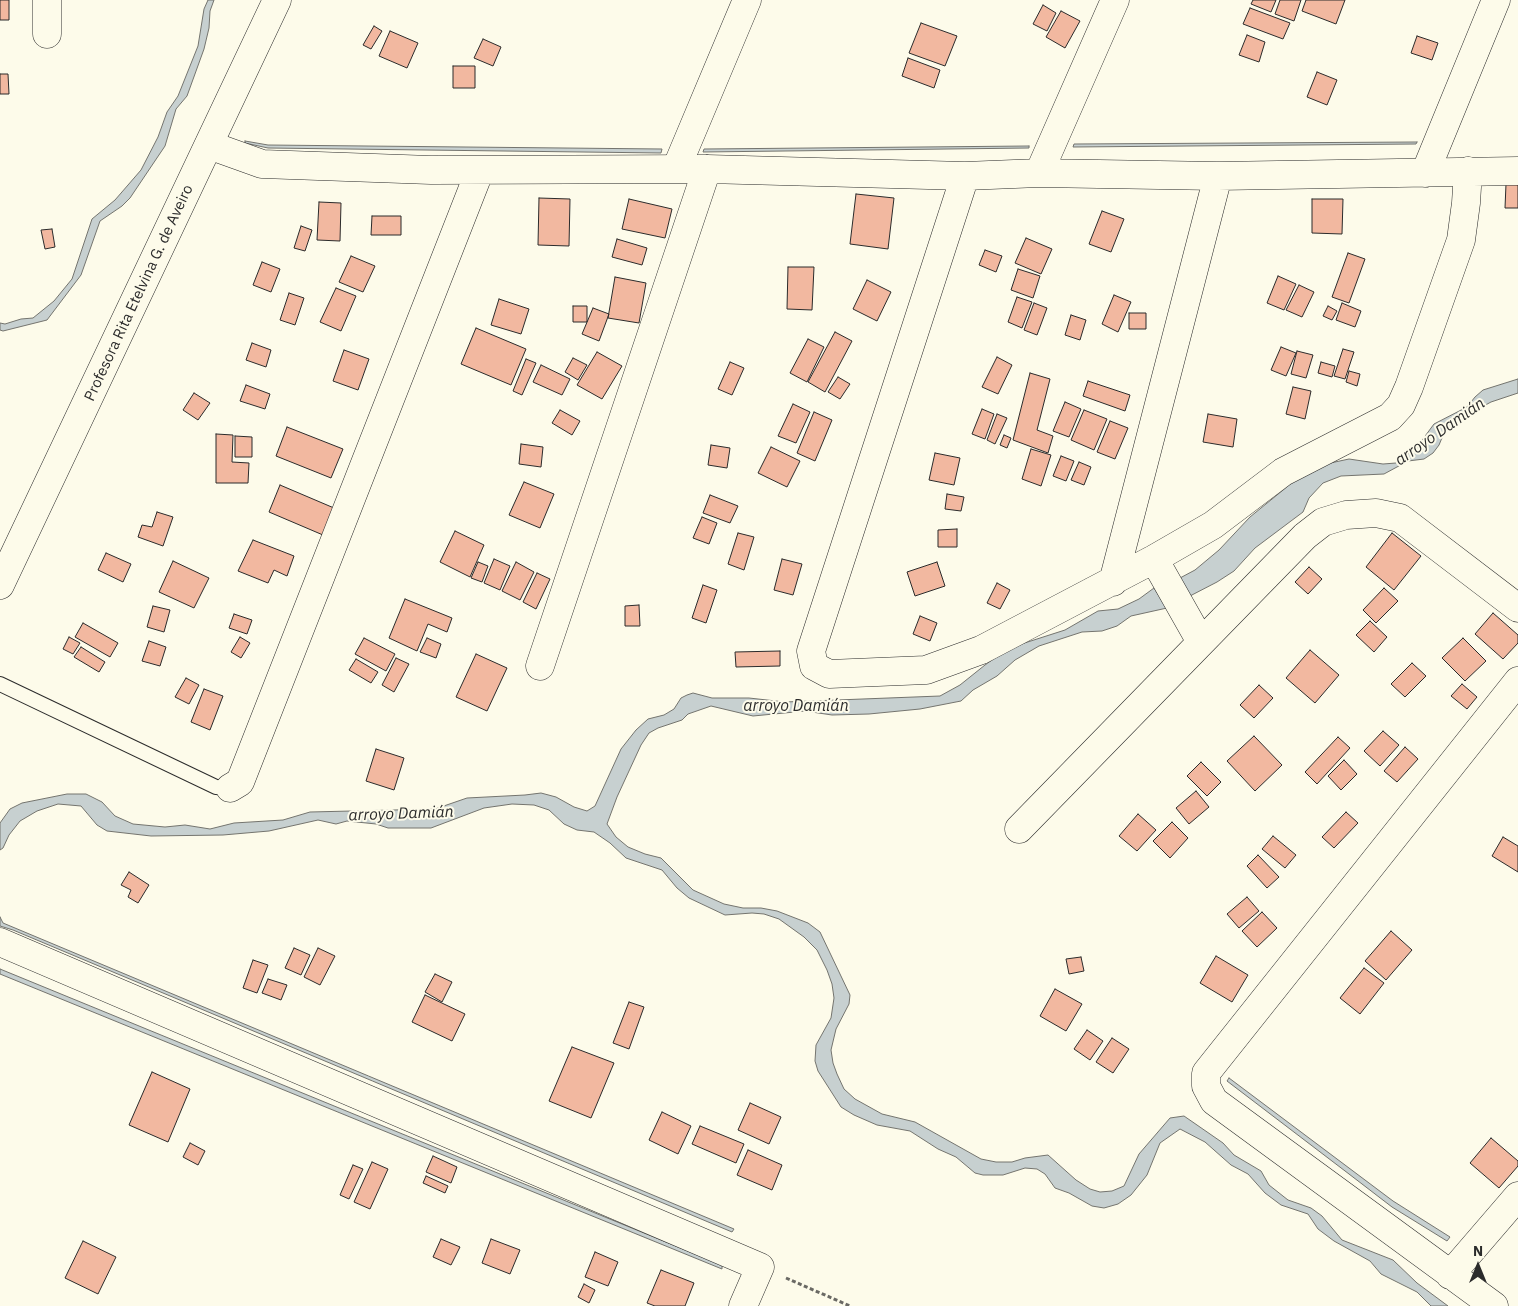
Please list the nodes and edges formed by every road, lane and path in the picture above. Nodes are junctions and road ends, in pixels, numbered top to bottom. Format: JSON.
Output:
{"nodes":[{"id":1,"x":47,"y":0,"type":"edge"},
{"id":2,"x":277,"y":0,"type":"edge"},
{"id":3,"x":747,"y":0,"type":"edge"},
{"id":4,"x":1115,"y":0,"type":"edge"},
{"id":5,"x":1496,"y":0,"type":"edge"},
{"id":6,"x":47,"y":34,"type":"dead end"},
{"id":7,"x":209,"y":145,"type":"junction"},
{"id":8,"x":676,"y":169,"type":"junction"},
{"id":9,"x":707,"y":169,"type":"junction"},
{"id":10,"x":480,"y":170,"type":"junction"},
{"id":11,"x":1468,"y":171,"type":"junction"},
{"id":12,"x":1518,"y":171,"type":"edge"},
{"id":13,"x":1039,"y":173,"type":"junction"},
{"id":14,"x":1425,"y":173,"type":"junction"},
{"id":15,"x":965,"y":176,"type":"junction"},
{"id":16,"x":1218,"y":176,"type":"junction"},
{"id":17,"x":1154,"y":560,"type":"junction"},
{"id":18,"x":1114,"y":582,"type":"junction"},
{"id":19,"x":0,"y":585,"type":"edge"},
{"id":20,"x":1518,"y":608,"type":"edge"},
{"id":21,"x":1201,"y":642,"type":"junction"},
{"id":22,"x":540,"y":666,"type":"dead end"},
{"id":23,"x":1518,"y":681,"type":"edge"},
{"id":24,"x":0,"y":684,"type":"edge"},
{"id":25,"x":230,"y":788,"type":"joint"},
{"id":26,"x":1019,"y":829,"type":"dead end"},
{"id":27,"x":0,"y":942,"type":"edge"},
{"id":28,"x":1518,"y":1196,"type":"edge"},
{"id":29,"x":760,"y":1267,"type":"junction"},
{"id":30,"x":1450,"y":1275,"type":"junction"},
{"id":31,"x":743,"y":1306,"type":"edge"},
{"id":32,"x":850,"y":1306,"type":"edge"},
{"id":33,"x":1494,"y":1306,"type":"edge"}],
"edges":[{"from":1,"to":6,"type":"street"},
{"from":2,"to":7,"type":"street","name":"Profesora Rita Etelvina G. de Aveiro"},
{"from":3,"to":8,"type":"street"},
{"from":4,"to":13,"type":"street"},
{"from":5,"to":14,"type":"street"},
{"from":7,"to":10,"type":"street"},
{"from":7,"to":19,"type":"street","name":"Profesora Rita Etelvina G. de Aveiro"},
{"from":8,"to":9,"type":"street"},
{"from":8,"to":10,"type":"street"},
{"from":9,"to":15,"type":"street"},
{"from":9,"to":22,"type":"street"},
{"from":10,"to":25,"type":"street"},
{"from":11,"to":12,"type":"street"},
{"from":11,"to":14,"type":"street"},
{"from":11,"to":17,"type":"street"},
{"from":13,"to":15,"type":"street"},
{"from":13,"to":16,"type":"street"},
{"from":14,"to":16,"type":"street"},
{"from":15,"to":18,"type":"street"},
{"from":16,"to":18,"type":"street"},
{"from":17,"to":18,"type":"street"},
{"from":17,"to":21,"type":"street"},
{"from":20,"to":21,"type":"street"},
{"from":21,"to":26,"type":"street"},
{"from":23,"to":30,"type":"street"},
{"from":24,"to":25,"type":"lane"},
{"from":27,"to":29,"type":"street"},
{"from":28,"to":30,"type":"street"},
{"from":29,"to":31,"type":"street"},
{"from":29,"to":32,"type":"path"},
{"from":30,"to":33,"type":"street"}]}
